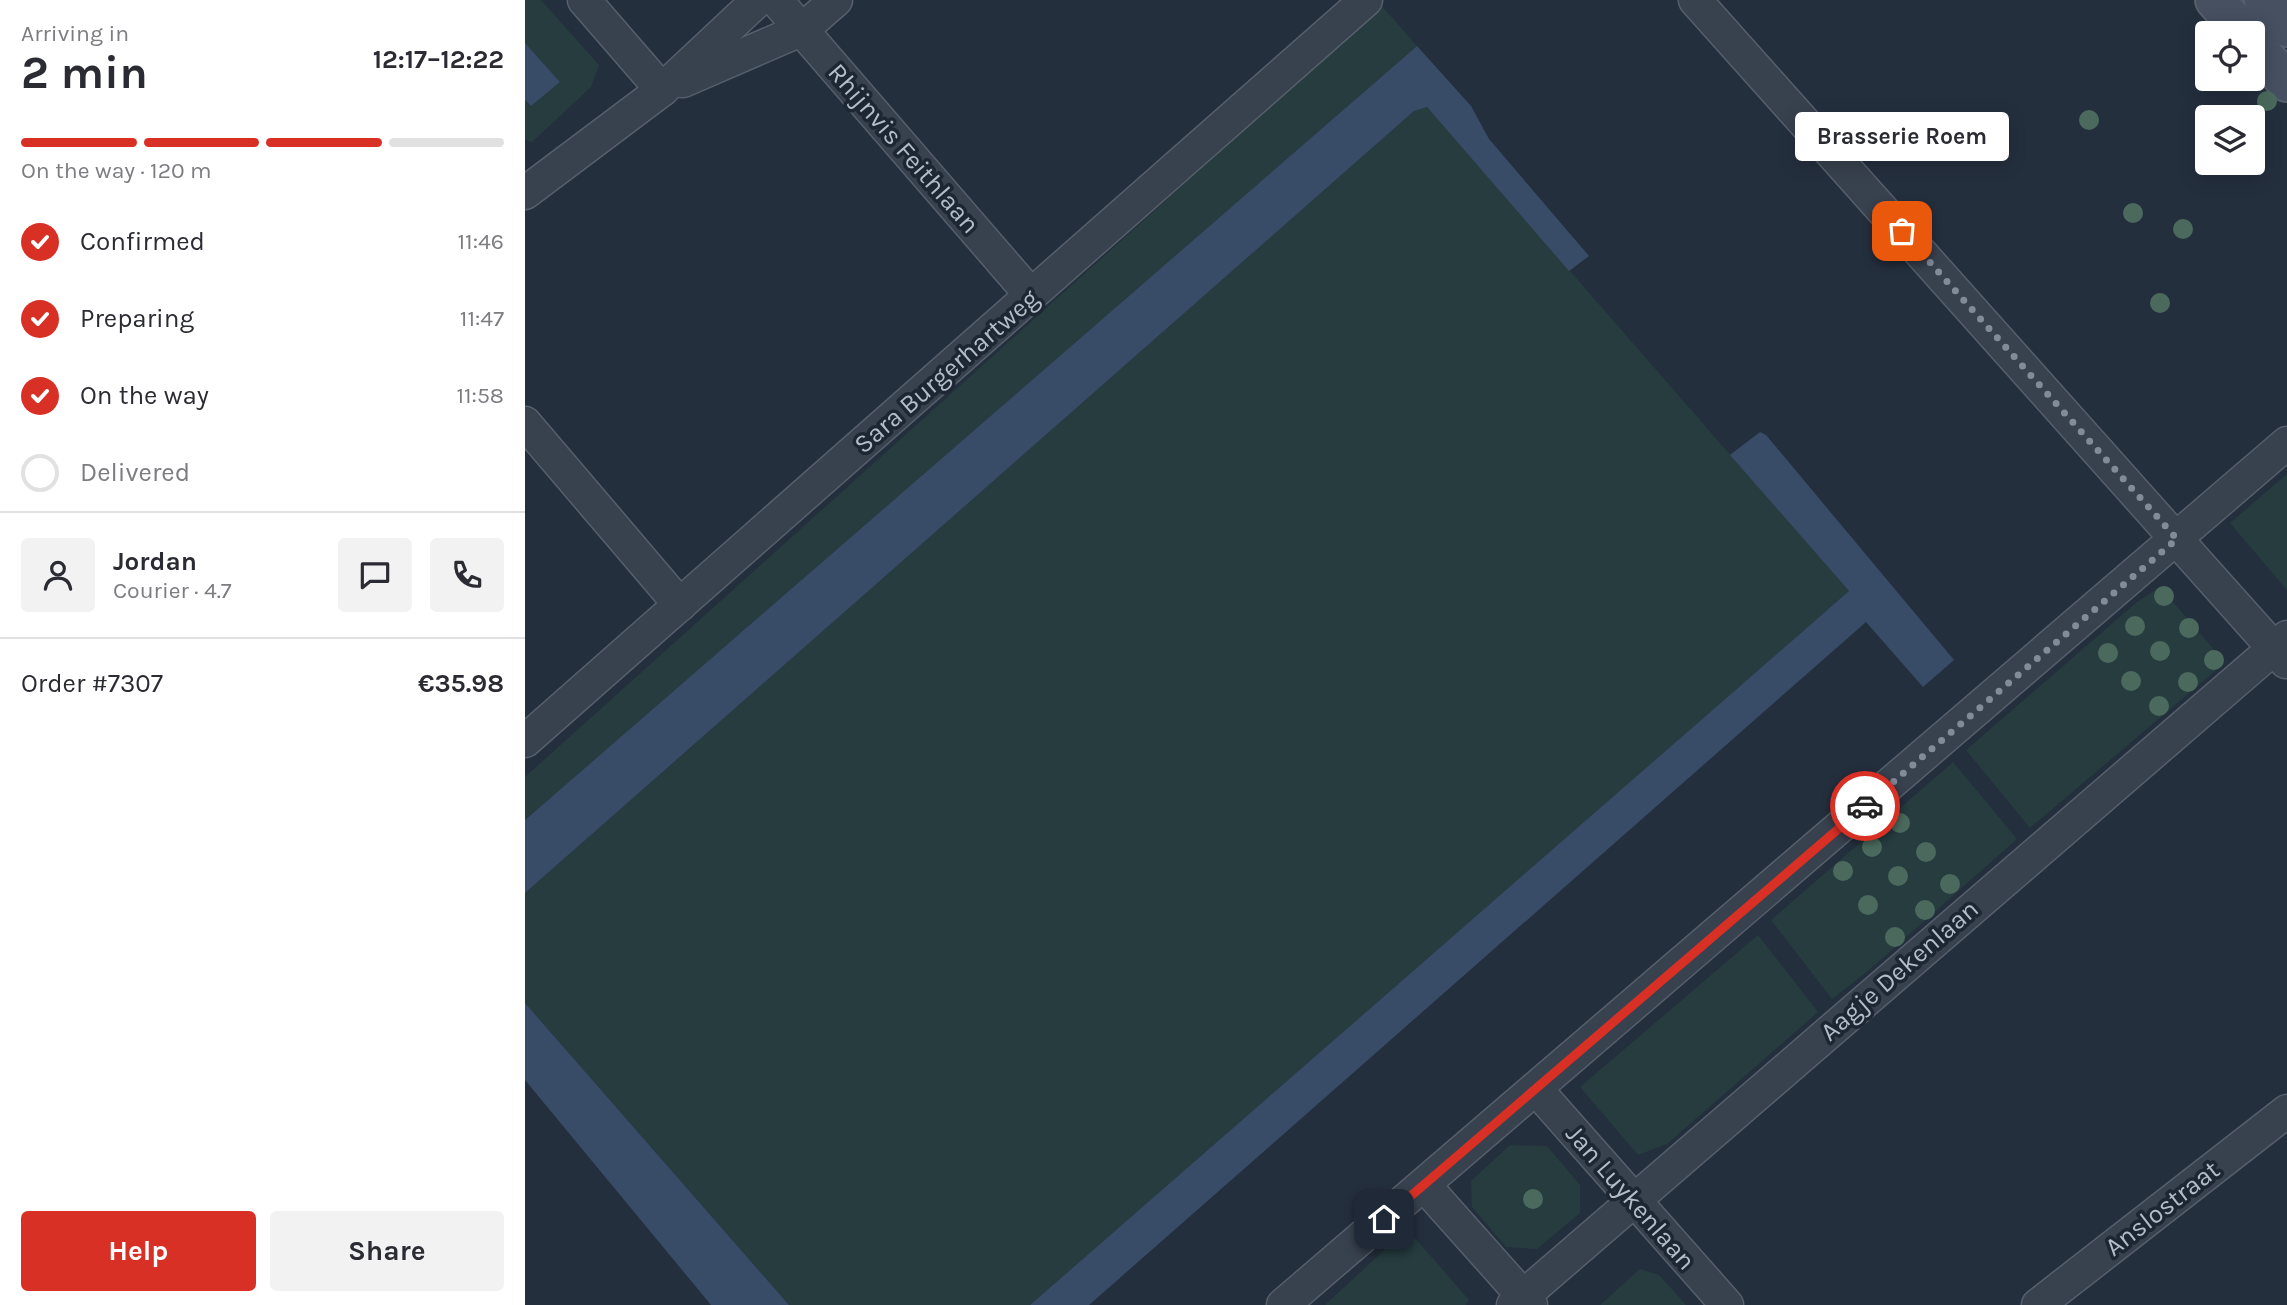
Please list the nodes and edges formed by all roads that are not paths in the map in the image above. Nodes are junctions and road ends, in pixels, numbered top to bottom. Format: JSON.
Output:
{"nodes":[{"id":1,"x":584,"y":0,"type":"edge"},
{"id":2,"x":758,"y":0,"type":"edge"},
{"id":3,"x":776,"y":0,"type":"edge"},
{"id":4,"x":836,"y":0,"type":"edge"},
{"id":5,"x":1366,"y":0,"type":"edge"},
{"id":6,"x":1695,"y":0,"type":"edge"},
{"id":7,"x":2215,"y":0,"type":"edge"},
{"id":8,"x":2264,"y":0,"type":"edge"},
{"id":9,"x":2233,"y":21,"type":"edge"},
{"id":10,"x":2287,"y":27,"type":"edge"},
{"id":11,"x":803,"y":29,"type":"junction"},
{"id":12,"x":2265,"y":57,"type":"edge"},
{"id":13,"x":2287,"y":82,"type":"edge"},
{"id":14,"x":662,"y":90,"type":"junction"},
{"id":15,"x":525,"y":193,"type":"edge"},
{"id":16,"x":1031,"y":295,"type":"junction"},
{"id":17,"x":525,"y":423,"type":"edge"},
{"id":18,"x":2287,"y":443,"type":"edge"},
{"id":19,"x":2177,"y":539,"type":"junction"},
{"id":20,"x":680,"y":605,"type":"junction"},
{"id":21,"x":2283,"y":649,"type":"edge"},
{"id":22,"x":525,"y":741,"type":"edge"},
{"id":23,"x":1536,"y":1089,"type":"junction"},
{"id":24,"x":2287,"y":1111,"type":"edge"},
{"id":25,"x":1424,"y":1185,"type":"junction"},
{"id":26,"x":1634,"y":1200,"type":"junction"},
{"id":27,"x":1522,"y":1302,"type":"edge"},
{"id":28,"x":1283,"y":1305,"type":"edge"},
{"id":29,"x":1727,"y":1305,"type":"edge"},
{"id":30,"x":2038,"y":1305,"type":"edge"}],
"edges":[{"from":1,"to":14,"type":"street"},
{"from":2,"to":14,"type":"street"},
{"from":3,"to":11,"type":"street","name":"Rhijnvis Feithlaan"},
{"from":4,"to":11,"type":"street"},
{"from":5,"to":16,"type":"street","name":"Sara Burgerhartweg"},
{"from":6,"to":19,"type":"street"},
{"from":7,"to":9,"type":"street"},
{"from":8,"to":10,"type":"street"},
{"from":11,"to":14,"type":"street"},
{"from":11,"to":16,"type":"street","name":"Rhijnvis Feithlaan"},
{"from":12,"to":13,"type":"street"},
{"from":14,"to":15,"type":"street"},
{"from":16,"to":20,"type":"street","name":"Sara Burgerhartweg"},
{"from":17,"to":20,"type":"street"},
{"from":18,"to":19,"type":"street"},
{"from":19,"to":21,"type":"street"},
{"from":19,"to":23,"type":"street"},
{"from":20,"to":22,"type":"street","name":"Sara Burgerhartweg"},
{"from":21,"to":26,"type":"street","name":"Aagje Dekenlaan"},
{"from":23,"to":25,"type":"street"},
{"from":23,"to":26,"type":"street","name":"Jan Luykenlaan"},
{"from":24,"to":30,"type":"street","name":"Anslostraat"},
{"from":25,"to":27,"type":"street"},
{"from":25,"to":28,"type":"street"},
{"from":26,"to":27,"type":"street","name":"Aagje Dekenlaan"},
{"from":26,"to":29,"type":"street","name":"Jan Luykenlaan"}]}
